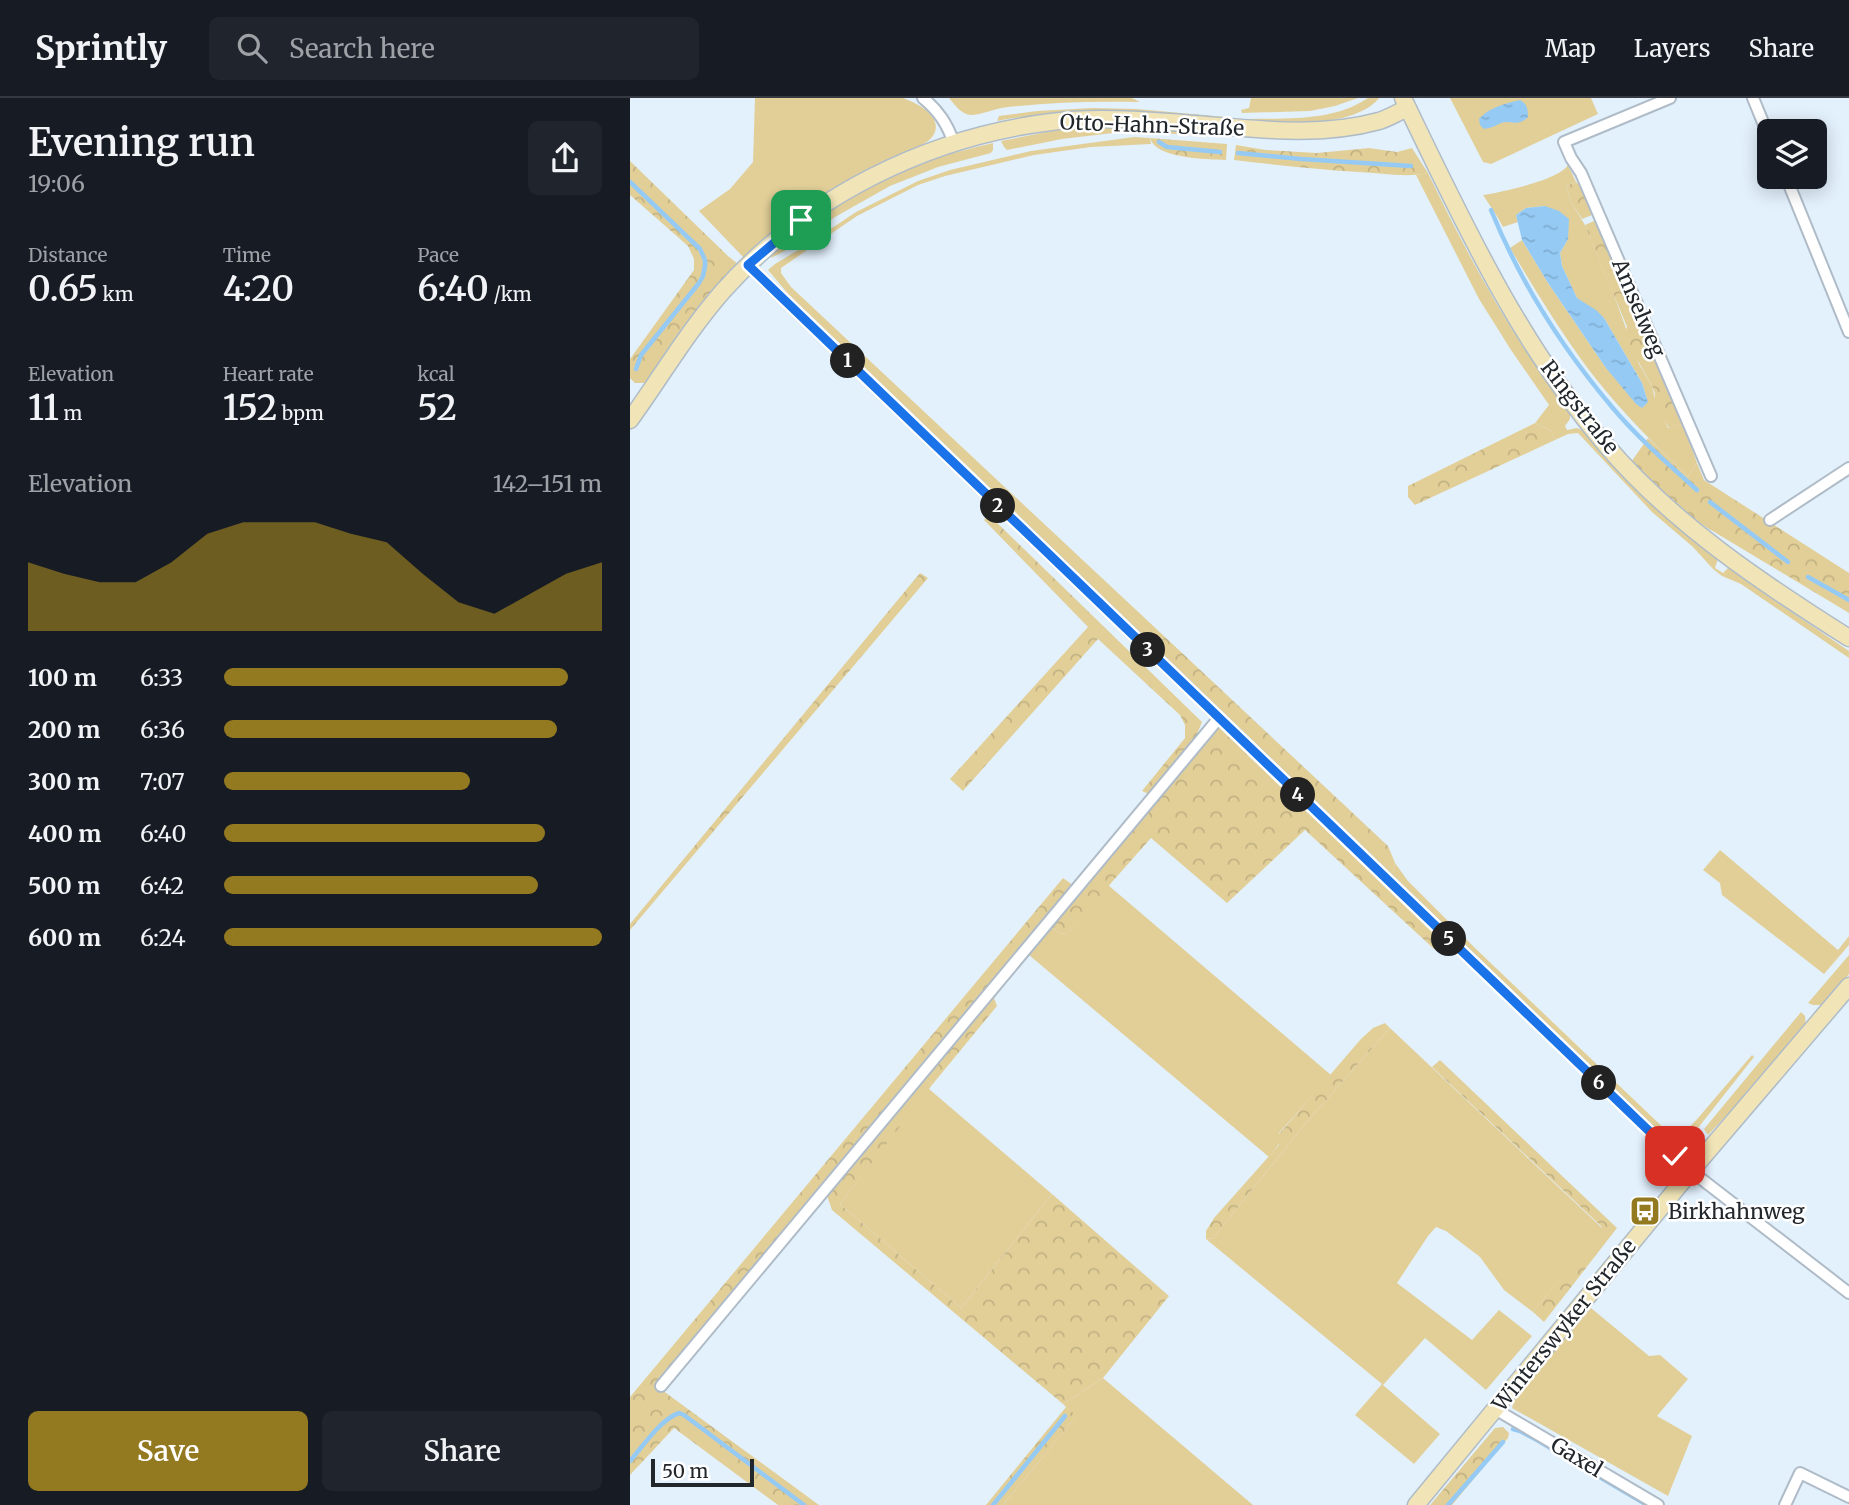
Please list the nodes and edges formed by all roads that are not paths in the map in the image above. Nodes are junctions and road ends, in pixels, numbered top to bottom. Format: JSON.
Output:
{"nodes":[{"id":1,"x":923,"y":98,"type":"edge"},
{"id":2,"x":1670,"y":98,"type":"edge"},
{"id":3,"x":1754,"y":98,"type":"edge"},
{"id":4,"x":1405,"y":103,"type":"edge"},
{"id":5,"x":1762,"y":119,"type":"edge"},
{"id":6,"x":954,"y":143,"type":"junction"},
{"id":7,"x":1791,"y":189,"type":"edge"},
{"id":8,"x":748,"y":265,"type":"junction"},
{"id":9,"x":1849,"y":332,"type":"edge"},
{"id":10,"x":630,"y":420,"type":"edge"},
{"id":11,"x":1849,"y":468,"type":"edge"},
{"id":12,"x":1711,"y":476,"type":"dead end"},
{"id":13,"x":1770,"y":520,"type":"dead end"},
{"id":14,"x":1849,"y":638,"type":"edge"},
{"id":15,"x":1219,"y":718,"type":"junction"},
{"id":16,"x":1849,"y":986,"type":"edge"},
{"id":17,"x":1691,"y":1171,"type":"junction"},
{"id":18,"x":1849,"y":1293,"type":"edge"},
{"id":19,"x":661,"y":1386,"type":"dead end"},
{"id":20,"x":1496,"y":1409,"type":"junction"},
{"id":21,"x":1849,"y":1497,"type":"edge"},
{"id":22,"x":1416,"y":1505,"type":"edge"},
{"id":23,"x":1658,"y":1505,"type":"edge"},
{"id":24,"x":1785,"y":1505,"type":"edge"}],
"edges":[{"from":1,"to":6,"type":"street"},
{"from":2,"to":12,"type":"street","name":"Amselweg"},
{"from":3,"to":5,"type":"street"},
{"from":4,"to":6,"type":"street","name":"Otto-Hahn-Straße"},
{"from":4,"to":14,"type":"street","name":"Ringstraße"},
{"from":6,"to":8,"type":"street","name":"Otto-Hahn-Straße"},
{"from":7,"to":9,"type":"street"},
{"from":8,"to":10,"type":"street","name":"Otto-Hahn-Straße"},
{"from":8,"to":15,"type":"street"},
{"from":11,"to":13,"type":"street"},
{"from":15,"to":17,"type":"street"},
{"from":15,"to":19,"type":"street"},
{"from":16,"to":17,"type":"street","name":"Winterswyker Straße"},
{"from":17,"to":18,"type":"street"},
{"from":17,"to":20,"type":"street","name":"Winterswyker Straße"},
{"from":20,"to":22,"type":"street","name":"Winterswyker Straße"},
{"from":20,"to":23,"type":"street","name":"Gaxel"},
{"from":21,"to":24,"type":"street"}]}
